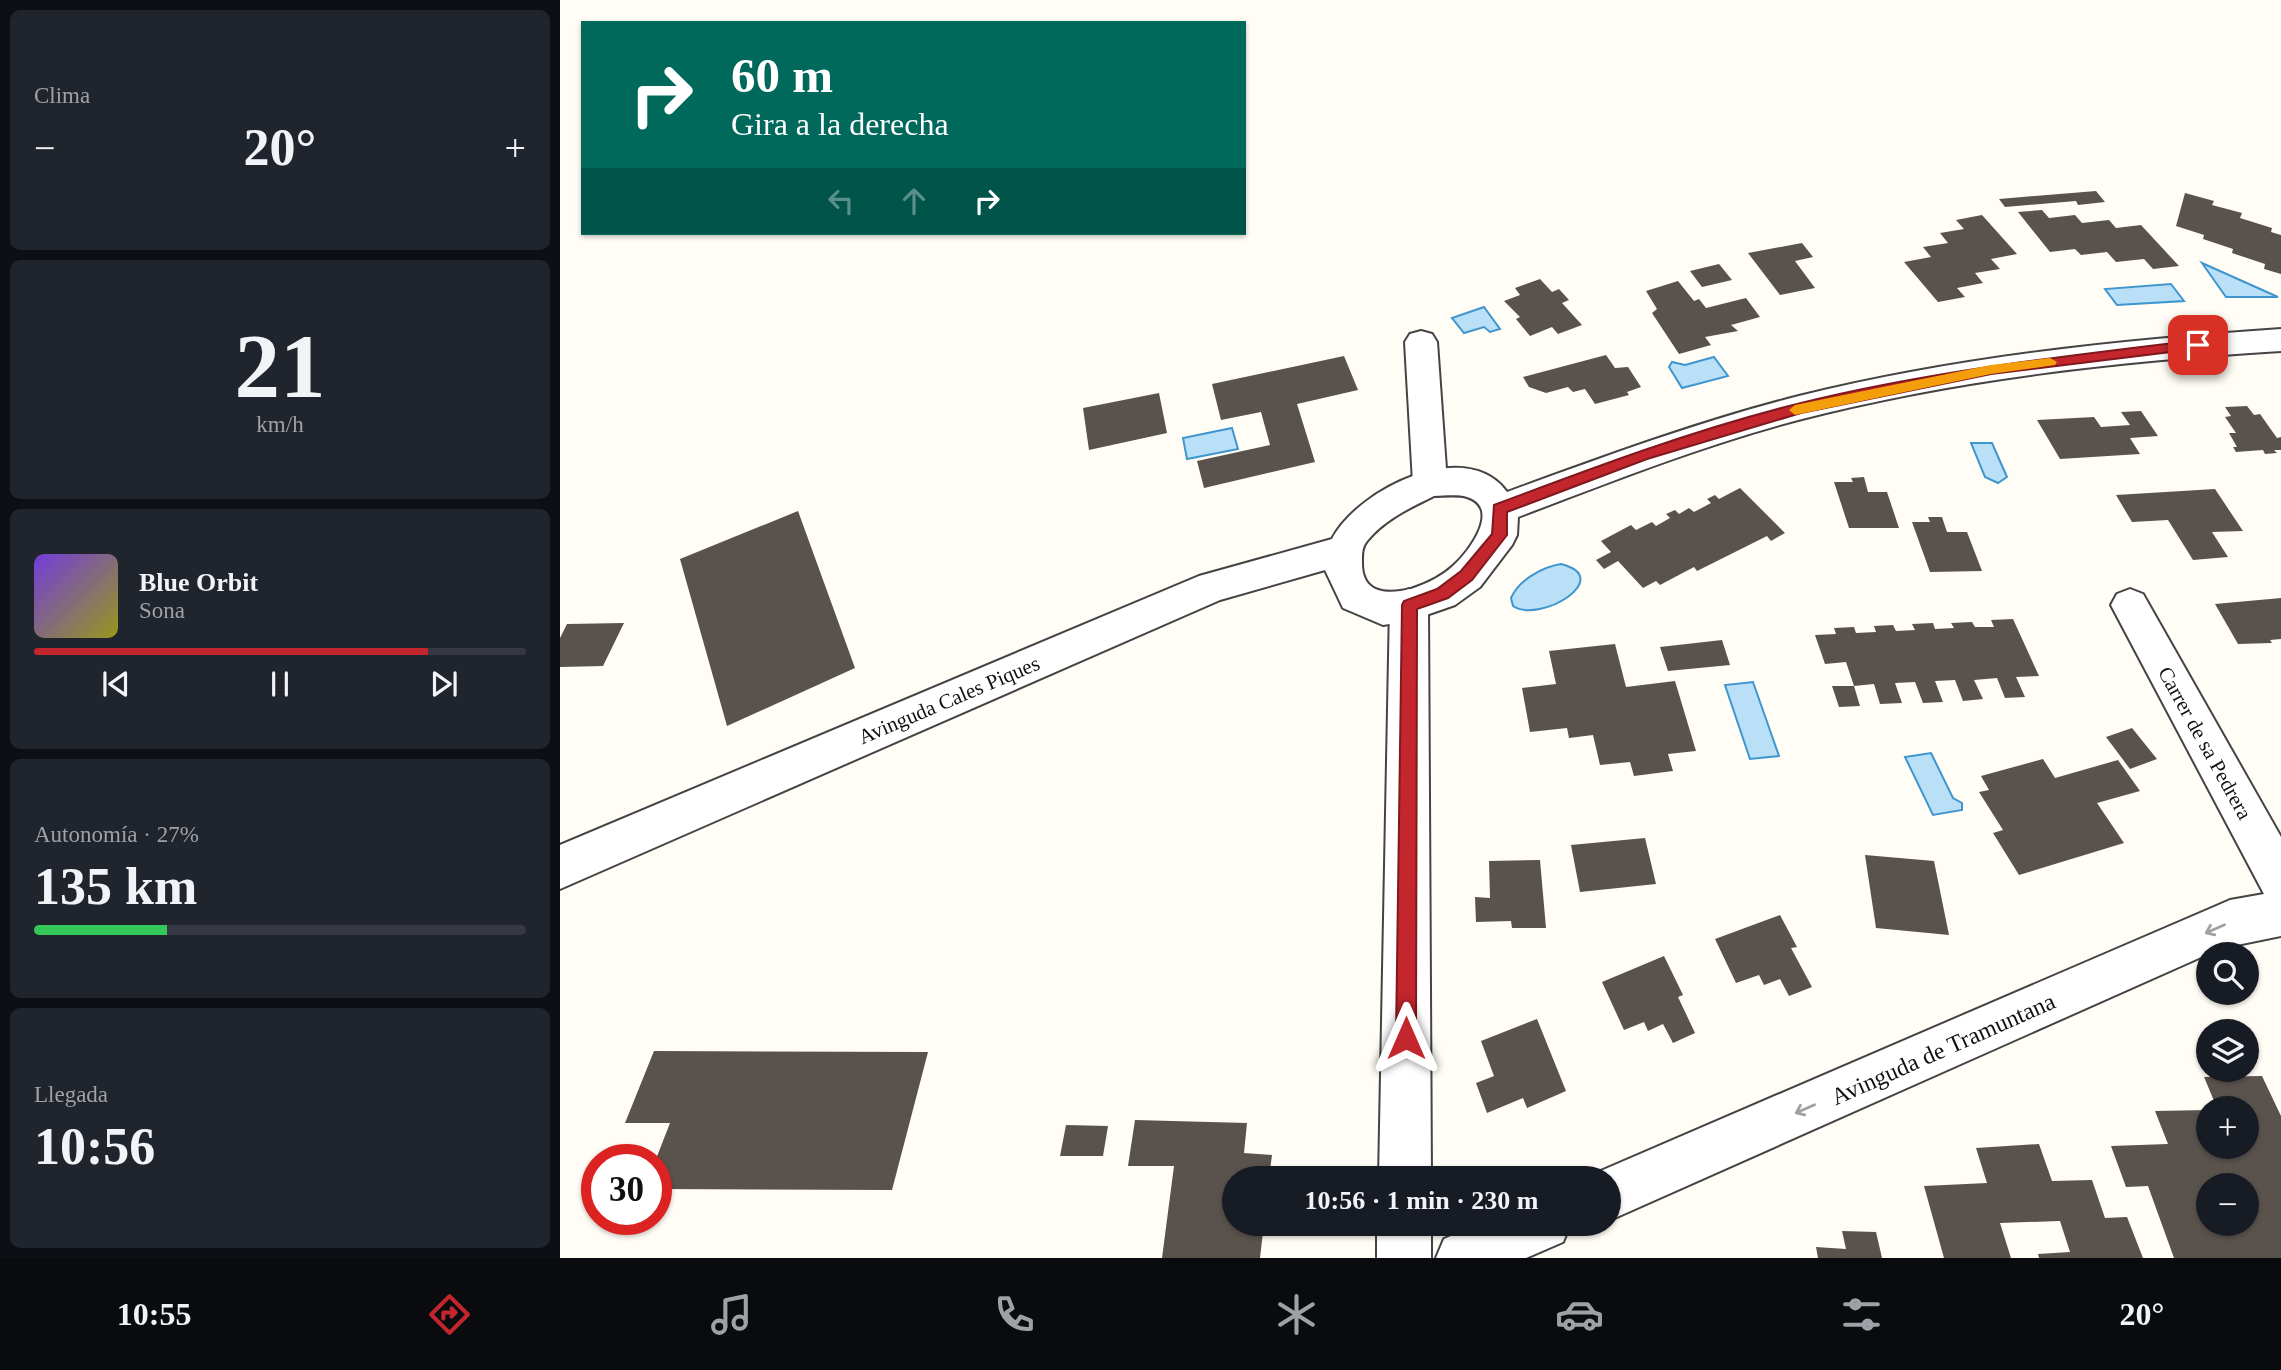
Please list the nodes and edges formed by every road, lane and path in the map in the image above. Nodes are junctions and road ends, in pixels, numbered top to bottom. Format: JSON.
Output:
{"nodes":[{"id":1,"x":2281,"y":340,"type":"edge"},
{"id":2,"x":1421,"y":342,"type":"dead end"},
{"id":3,"x":1430,"y":483,"type":"junction"},
{"id":4,"x":1500,"y":509,"type":"junction"},
{"id":5,"x":1344,"y":550,"type":"junction"},
{"id":6,"x":1409,"y":605,"type":"junction"},
{"id":7,"x":2130,"y":605,"type":"dead end"},
{"id":8,"x":560,"y":867,"type":"edge"},
{"id":9,"x":2281,"y":881,"type":"edge"},
{"id":10,"x":2281,"y":913,"type":"edge"},
{"id":11,"x":1405,"y":1166,"type":"edge"},
{"id":12,"x":1621,"y":1189,"type":"edge"},
{"id":13,"x":1404,"y":1236,"type":"edge"},
{"id":14,"x":1514,"y":1236,"type":"edge"},
{"id":15,"x":1404,"y":1258,"type":"edge"},
{"id":16,"x":1463,"y":1258,"type":"edge"}],
"edges":[{"from":1,"to":4,"type":"street"},
{"from":2,"to":3,"type":"street"},
{"from":3,"to":4,"type":"street"},
{"from":3,"to":5,"type":"street"},
{"from":4,"to":6,"type":"street"},
{"from":5,"to":6,"type":"street"},
{"from":5,"to":8,"type":"street","name":"Avinguda Cales Piques"},
{"from":6,"to":11,"type":"street"},
{"from":7,"to":9,"type":"street","name":"Carrer de sa Pedrera"},
{"from":10,"to":12,"type":"street","name":"Avinguda de Tramuntana","one_way":true},
{"from":13,"to":15,"type":"street"},
{"from":14,"to":16,"type":"street"}]}
